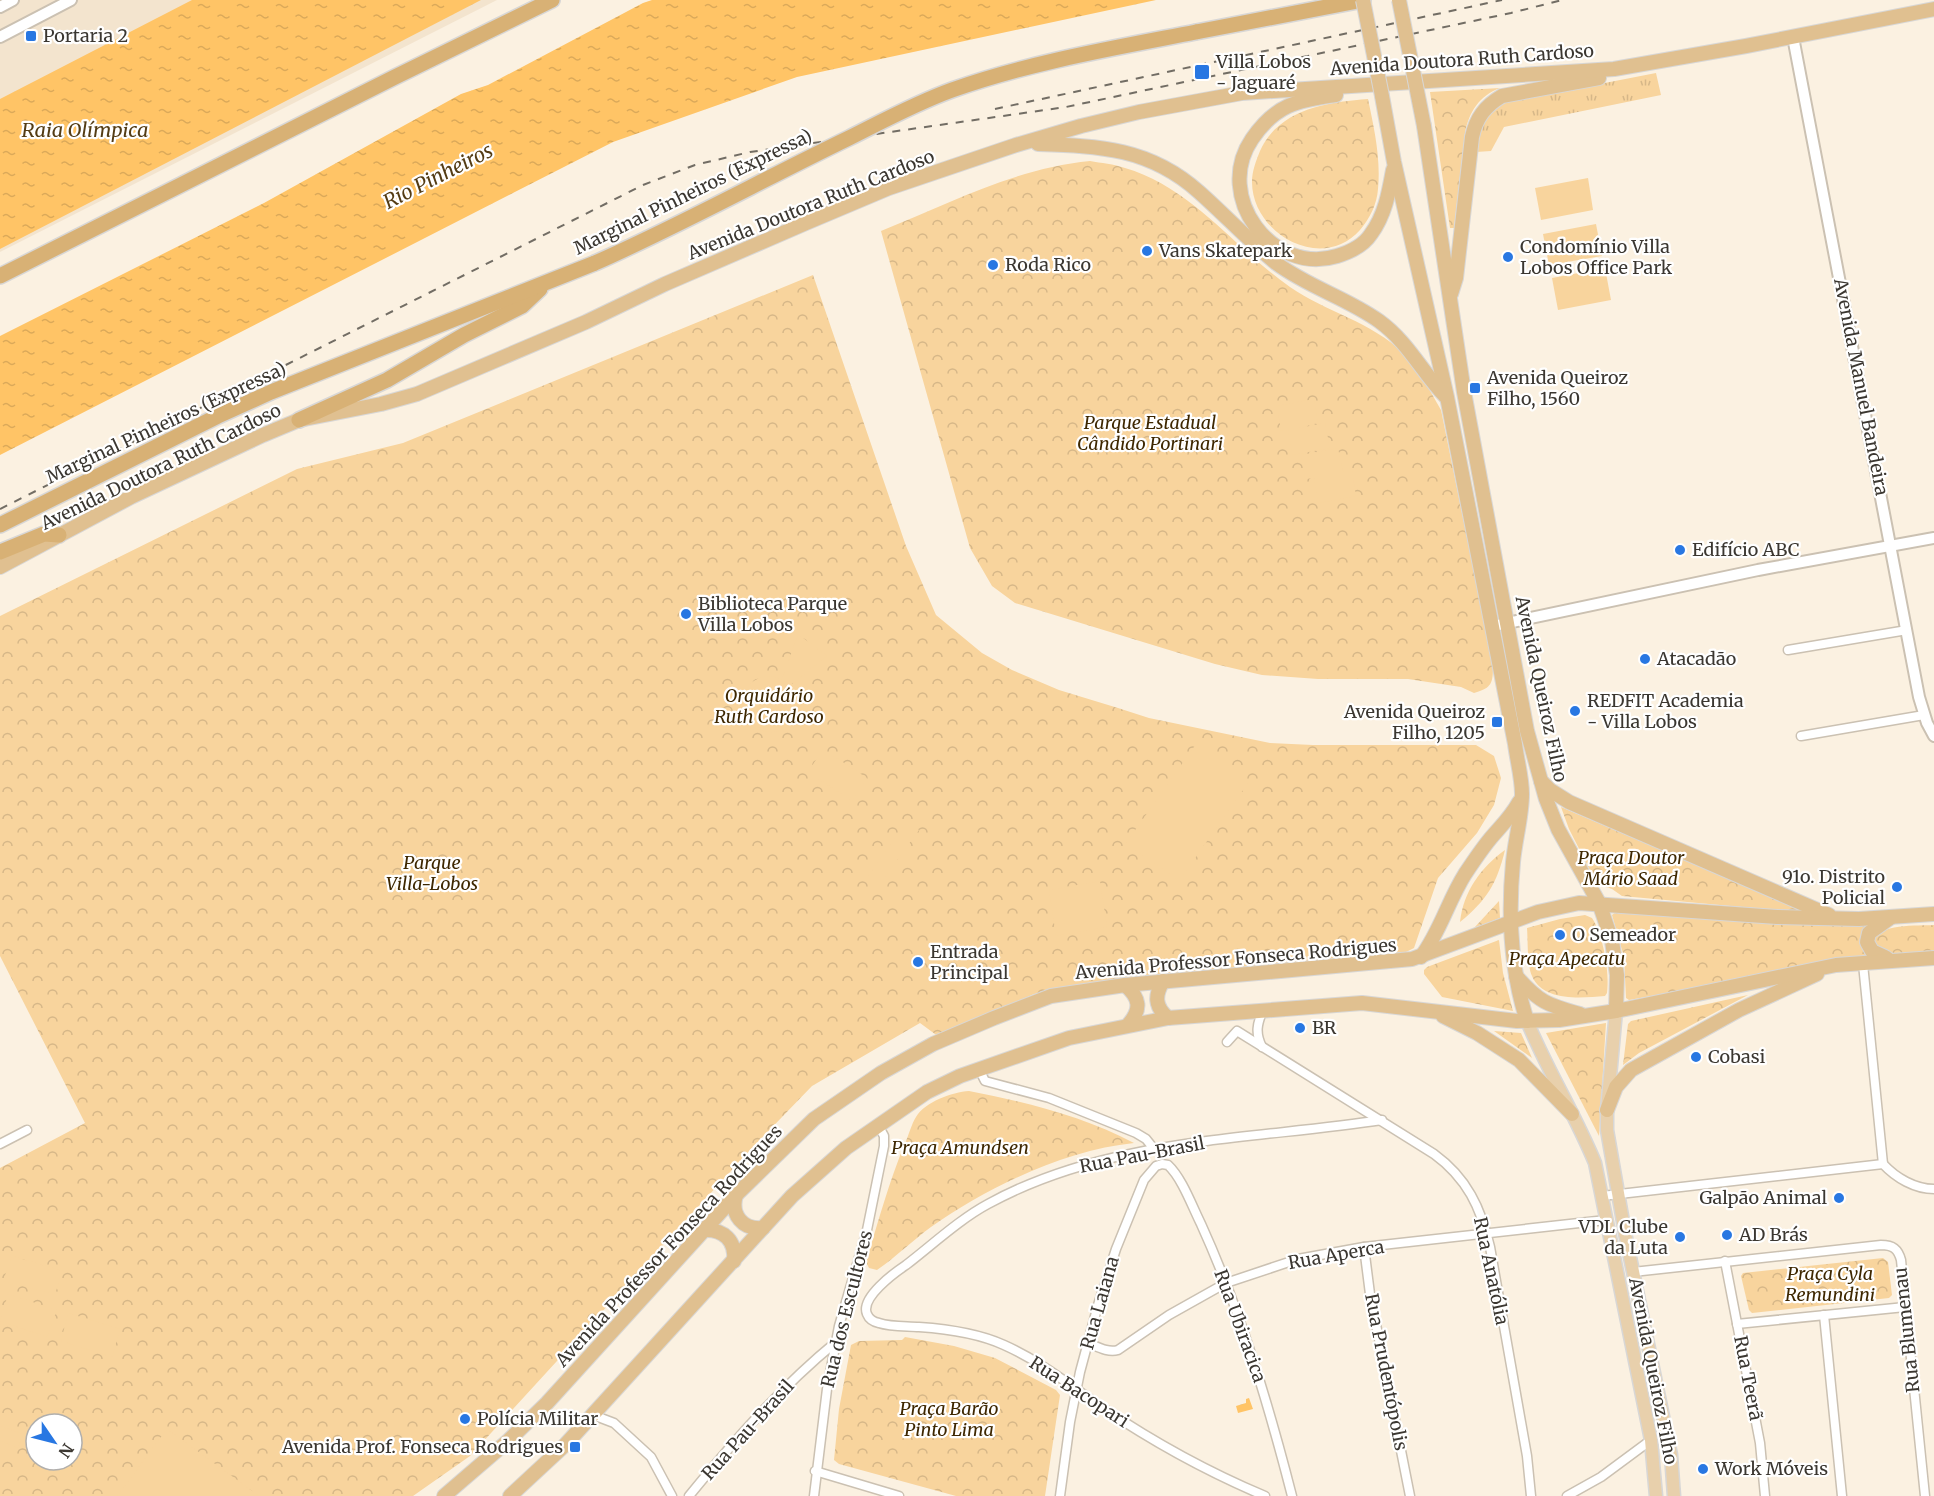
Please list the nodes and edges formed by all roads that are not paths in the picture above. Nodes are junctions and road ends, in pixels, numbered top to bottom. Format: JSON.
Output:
{"nodes":[{"id":1,"x":13,"y":0,"type":"edge"},
{"id":2,"x":71,"y":0,"type":"edge"},
{"id":3,"x":552,"y":0,"type":"edge"},
{"id":4,"x":1363,"y":0,"type":"edge"},
{"id":5,"x":1399,"y":0,"type":"edge"},
{"id":6,"x":0,"y":7,"type":"edge"},
{"id":7,"x":1934,"y":9,"type":"edge"},
{"id":8,"x":0,"y":37,"type":"edge"},
{"id":9,"x":1793,"y":37,"type":"junction"},
{"id":10,"x":1614,"y":69,"type":"junction"},
{"id":11,"x":1361,"y":85,"type":"junction"},
{"id":12,"x":1028,"y":142,"type":"junction"},
{"id":13,"x":1394,"y":162,"type":"junction"},
{"id":14,"x":0,"y":276,"type":"edge"},
{"id":15,"x":543,"y":285,"type":"junction"},
{"id":16,"x":1450,"y":299,"type":"junction"},
{"id":17,"x":1447,"y":397,"type":"junction"},
{"id":18,"x":299,"y":420,"type":"junction"},
{"id":19,"x":0,"y":525,"type":"edge"},
{"id":20,"x":59,"y":535,"type":"junction"},
{"id":21,"x":1934,"y":538,"type":"edge"},
{"id":22,"x":1892,"y":546,"type":"junction"},
{"id":23,"x":0,"y":552,"type":"edge"},
{"id":24,"x":0,"y":567,"type":"edge"},
{"id":25,"x":1508,"y":622,"type":"junction"},
{"id":26,"x":1493,"y":626,"type":"junction"},
{"id":27,"x":1907,"y":630,"type":"junction"},
{"id":28,"x":1788,"y":650,"type":"dead end"},
{"id":29,"x":1923,"y":715,"type":"junction"},
{"id":30,"x":1801,"y":736,"type":"dead end"},
{"id":31,"x":1934,"y":736,"type":"edge"},
{"id":32,"x":1540,"y":780,"type":"junction"},
{"id":33,"x":1522,"y":795,"type":"junction"},
{"id":34,"x":1599,"y":903,"type":"junction"},
{"id":35,"x":1711,"y":912,"type":"junction"},
{"id":36,"x":1934,"y":915,"type":"edge"},
{"id":37,"x":1837,"y":919,"type":"junction"},
{"id":38,"x":1888,"y":919,"type":"junction"},
{"id":39,"x":1511,"y":921,"type":"junction"},
{"id":40,"x":1421,"y":957,"type":"junction"},
{"id":41,"x":1934,"y":958,"type":"edge"},
{"id":42,"x":1890,"y":962,"type":"junction"},
{"id":43,"x":1863,"y":964,"type":"junction"},
{"id":44,"x":1836,"y":965,"type":"junction"},
{"id":45,"x":1516,"y":976,"type":"junction"},
{"id":46,"x":1163,"y":981,"type":"junction"},
{"id":47,"x":1125,"y":985,"type":"junction"},
{"id":48,"x":1263,"y":1010,"type":"junction"},
{"id":49,"x":1616,"y":1011,"type":"junction"},
{"id":50,"x":1433,"y":1012,"type":"junction"},
{"id":51,"x":1584,"y":1016,"type":"junction"},
{"id":52,"x":1167,"y":1018,"type":"junction"},
{"id":53,"x":1527,"y":1021,"type":"junction"},
{"id":54,"x":1128,"y":1025,"type":"junction"},
{"id":55,"x":1227,"y":1042,"type":"dead end"},
{"id":56,"x":1263,"y":1047,"type":"junction"},
{"id":57,"x":979,"y":1069,"type":"junction"},
{"id":58,"x":1607,"y":1110,"type":"junction"},
{"id":59,"x":1572,"y":1114,"type":"junction"},
{"id":60,"x":1382,"y":1120,"type":"junction"},
{"id":61,"x":878,"y":1125,"type":"junction"},
{"id":62,"x":27,"y":1130,"type":"dead end"},
{"id":63,"x":0,"y":1144,"type":"edge"},
{"id":64,"x":1154,"y":1149,"type":"junction"},
{"id":65,"x":1168,"y":1164,"type":"joint"},
{"id":66,"x":1883,"y":1164,"type":"junction"},
{"id":67,"x":1934,"y":1189,"type":"edge"},
{"id":68,"x":1618,"y":1194,"type":"junction"},
{"id":69,"x":736,"y":1195,"type":"junction"},
{"id":70,"x":1602,"y":1196,"type":"junction"},
{"id":71,"x":1606,"y":1220,"type":"junction"},
{"id":72,"x":763,"y":1228,"type":"junction"},
{"id":73,"x":704,"y":1230,"type":"junction"},
{"id":74,"x":1487,"y":1235,"type":"junction"},
{"id":75,"x":1364,"y":1247,"type":"junction"},
{"id":76,"x":735,"y":1261,"type":"junction"},
{"id":77,"x":1725,"y":1261,"type":"junction"},
{"id":78,"x":1634,"y":1272,"type":"junction"},
{"id":79,"x":1226,"y":1283,"type":"junction"},
{"id":80,"x":1905,"y":1307,"type":"junction"},
{"id":81,"x":1824,"y":1315,"type":"junction"},
{"id":82,"x":882,"y":1324,"type":"joint"},
{"id":83,"x":1737,"y":1324,"type":"junction"},
{"id":84,"x":836,"y":1342,"type":"junction"},
{"id":85,"x":1088,"y":1343,"type":"junction"},
{"id":86,"x":1077,"y":1389,"type":"junction"},
{"id":87,"x":593,"y":1415,"type":"junction"},
{"id":88,"x":1650,"y":1440,"type":"junction"},
{"id":89,"x":815,"y":1471,"type":"junction"},
{"id":90,"x":525,"y":1489,"type":"edge"},
{"id":91,"x":444,"y":1496,"type":"edge"},
{"id":92,"x":510,"y":1496,"type":"edge"},
{"id":93,"x":672,"y":1496,"type":"edge"},
{"id":94,"x":689,"y":1496,"type":"edge"},
{"id":95,"x":814,"y":1496,"type":"edge"},
{"id":96,"x":899,"y":1496,"type":"edge"},
{"id":97,"x":1060,"y":1496,"type":"edge"},
{"id":98,"x":1265,"y":1496,"type":"edge"},
{"id":99,"x":1292,"y":1496,"type":"edge"},
{"id":100,"x":1410,"y":1496,"type":"edge"},
{"id":101,"x":1531,"y":1496,"type":"edge"},
{"id":102,"x":1567,"y":1496,"type":"edge"},
{"id":103,"x":1656,"y":1496,"type":"edge"},
{"id":104,"x":1674,"y":1496,"type":"edge"},
{"id":105,"x":1765,"y":1496,"type":"edge"},
{"id":106,"x":1842,"y":1496,"type":"edge"},
{"id":107,"x":1925,"y":1496,"type":"edge"}],
"edges":[{"from":1,"to":6,"type":"street"},
{"from":2,"to":8,"type":"street"},
{"from":3,"to":14,"type":"highway"},
{"from":4,"to":13,"type":"highway","name":"Avenida Queiroz Filho","bridge":true},
{"from":4,"to":15,"type":"highway","name":"Marginal Pinheiros (Expressa)","bridge":true},
{"from":5,"to":16,"type":"highway","name":"Avenida Queiroz Filho","bridge":true},
{"from":7,"to":9,"type":"highway","name":"Avenida Doutora Ruth Cardoso"},
{"from":9,"to":10,"type":"highway","name":"Avenida Doutora Ruth Cardoso"},
{"from":9,"to":22,"type":"street","name":"Avenida Manuel Bandeira"},
{"from":10,"to":11,"type":"highway","name":"Avenida Doutora Ruth Cardoso"},
{"from":10,"to":16,"type":"highway"},
{"from":11,"to":12,"type":"highway","name":"Avenida Doutora Ruth Cardoso"},
{"from":11,"to":13,"type":"highway"},
{"from":12,"to":17,"type":"highway"},
{"from":12,"to":18,"type":"highway","name":"Avenida Doutora Ruth Cardoso"},
{"from":13,"to":17,"type":"highway","name":"Avenida Queiroz Filho"},
{"from":15,"to":18,"type":"highway"},
{"from":15,"to":19,"type":"highway","name":"Marginal Pinheiros (Expressa)"},
{"from":16,"to":25,"type":"highway","name":"Avenida Queiroz Filho"},
{"from":17,"to":26,"type":"highway","name":"Avenida Queiroz Filho"},
{"from":18,"to":20,"type":"highway","name":"Avenida Doutora Ruth Cardoso"},
{"from":20,"to":23,"type":"highway"},
{"from":20,"to":24,"type":"highway","name":"Avenida Doutora Ruth Cardoso"},
{"from":21,"to":22,"type":"street"},
{"from":22,"to":25,"type":"street"},
{"from":22,"to":27,"type":"street","name":"Avenida Manuel Bandeira"},
{"from":25,"to":26,"type":"street"},
{"from":25,"to":32,"type":"highway","name":"Avenida Queiroz Filho"},
{"from":26,"to":33,"type":"highway","name":"Avenida Queiroz Filho"},
{"from":27,"to":28,"type":"street"},
{"from":27,"to":29,"type":"street","name":"Avenida Manuel Bandeira"},
{"from":29,"to":30,"type":"street"},
{"from":29,"to":31,"type":"street","name":"Avenida Manuel Bandeira"},
{"from":32,"to":34,"type":"highway","name":"Avenida Queiroz Filho"},
{"from":32,"to":37,"type":"highway"},
{"from":33,"to":39,"type":"highway","name":"Avenida Queiroz Filho"},
{"from":33,"to":40,"type":"highway"},
{"from":34,"to":35,"type":"highway","name":"Avenida Professor Fonseca Rodrigues"},
{"from":34,"to":39,"type":"highway","name":"Avenida Professor Fonseca Rodrigues"},
{"from":34,"to":49,"type":"highway","name":"Avenida Queiroz Filho"},
{"from":35,"to":37,"type":"highway","name":"Avenida Professor Fonseca Rodrigues"},
{"from":35,"to":38,"type":"street"},
{"from":36,"to":38,"type":"highway","name":"Avenida Professor Fonseca Rodrigues"},
{"from":37,"to":38,"type":"highway","name":"Avenida Professor Fonseca Rodrigues"},
{"from":38,"to":42,"type":"highway"},
{"from":39,"to":40,"type":"highway","name":"Avenida Professor Fonseca Rodrigues"},
{"from":39,"to":45,"type":"highway","name":"Avenida Queiroz Filho"},
{"from":40,"to":46,"type":"highway","name":"Avenida Professor Fonseca Rodrigues"},
{"from":41,"to":42,"type":"highway"},
{"from":42,"to":43,"type":"highway"},
{"from":43,"to":44,"type":"highway"},
{"from":43,"to":66,"type":"street"},
{"from":44,"to":49,"type":"highway"},
{"from":44,"to":58,"type":"highway"},
{"from":45,"to":51,"type":"highway"},
{"from":45,"to":53,"type":"highway","name":"Avenida Queiroz Filho"},
{"from":46,"to":47,"type":"highway","name":"Avenida Professor Fonseca Rodrigues"},
{"from":46,"to":52,"type":"highway"},
{"from":47,"to":54,"type":"highway"},
{"from":47,"to":69,"type":"highway","name":"Avenida Professor Fonseca Rodrigues"},
{"from":48,"to":50,"type":"highway"},
{"from":48,"to":52,"type":"highway"},
{"from":48,"to":56,"type":"street"},
{"from":49,"to":51,"type":"highway"},
{"from":49,"to":58,"type":"main road","name":"Avenida Queiroz Filho"},
{"from":50,"to":53,"type":"highway"},
{"from":50,"to":59,"type":"highway"},
{"from":51,"to":53,"type":"highway"},
{"from":52,"to":54,"type":"highway"},
{"from":53,"to":59,"type":"main road","name":"Avenida Queiroz Filho"},
{"from":54,"to":57,"type":"highway"},
{"from":55,"to":56,"type":"street","name":"Rua Anatólia"},
{"from":56,"to":60,"type":"street","name":"Rua Anatólia"},
{"from":57,"to":61,"type":"highway"},
{"from":57,"to":64,"type":"street"},
{"from":58,"to":68,"type":"main road","name":"Avenida Queiroz Filho"},
{"from":59,"to":70,"type":"main road","name":"Avenida Queiroz Filho"},
{"from":60,"to":64,"type":"street","name":"Rua Pau-Brasil"},
{"from":60,"to":74,"type":"street","name":"Rua Anatólia"},
{"from":61,"to":72,"type":"highway"},
{"from":61,"to":84,"type":"street","name":"Rua dos Escultores"},
{"from":62,"to":63,"type":"street"},
{"from":64,"to":82,"type":"street","name":"Rua Pau-Brasil"},
{"from":65,"to":79,"type":"street","name":"Rua Ubiracica"},
{"from":65,"to":85,"type":"street","name":"Rua Laiana"},
{"from":66,"to":67,"type":"street"},
{"from":66,"to":68,"type":"street"},
{"from":68,"to":70,"type":"street"},
{"from":68,"to":78,"type":"main road","name":"Avenida Queiroz Filho"},
{"from":69,"to":72,"type":"highway"},
{"from":69,"to":73,"type":"highway","name":"Avenida Professor Fonseca Rodrigues"},
{"from":70,"to":71,"type":"main road","name":"Avenida Queiroz Filho"},
{"from":71,"to":74,"type":"street","name":"Rua Aperca"},
{"from":71,"to":88,"type":"main road","name":"Avenida Queiroz Filho"},
{"from":72,"to":76,"type":"highway"},
{"from":73,"to":76,"type":"highway"},
{"from":73,"to":91,"type":"highway","name":"Avenida Professor Fonseca Rodrigues"},
{"from":74,"to":75,"type":"street","name":"Rua Aperca"},
{"from":74,"to":101,"type":"street","name":"Rua Anatólia"},
{"from":75,"to":79,"type":"street","name":"Rua Aperca"},
{"from":75,"to":100,"type":"street","name":"Rua Prudentópolis"},
{"from":76,"to":87,"type":"highway"},
{"from":77,"to":78,"type":"street","name":"Rua Blumenau"},
{"from":77,"to":80,"type":"street","name":"Rua Blumenau"},
{"from":77,"to":83,"type":"street","name":"Rua Teerã"},
{"from":78,"to":104,"type":"main road","name":"Avenida Queiroz Filho"},
{"from":79,"to":85,"type":"street","name":"Rua Aperca"},
{"from":79,"to":99,"type":"street","name":"Rua Ubiracica"},
{"from":80,"to":81,"type":"street"},
{"from":80,"to":107,"type":"street","name":"Rua Blumenau"},
{"from":81,"to":83,"type":"street"},
{"from":81,"to":106,"type":"street"},
{"from":82,"to":86,"type":"street","name":"Rua Bacopari"},
{"from":83,"to":105,"type":"street","name":"Rua Teerã"},
{"from":84,"to":89,"type":"street","name":"Rua dos Escultores"},
{"from":84,"to":94,"type":"street","name":"Rua Pau-Brasil"},
{"from":85,"to":86,"type":"street","name":"Rua Laiana"},
{"from":86,"to":97,"type":"street","name":"Rua Laiana"},
{"from":86,"to":98,"type":"street","name":"Rua Bacopari"},
{"from":87,"to":90,"type":"highway"},
{"from":87,"to":93,"type":"street"},
{"from":88,"to":102,"type":"street"},
{"from":88,"to":103,"type":"main road","name":"Avenida Queiroz Filho"},
{"from":89,"to":95,"type":"street","name":"Rua dos Escultores"},
{"from":89,"to":96,"type":"street"},
{"from":90,"to":92,"type":"highway"}]}
